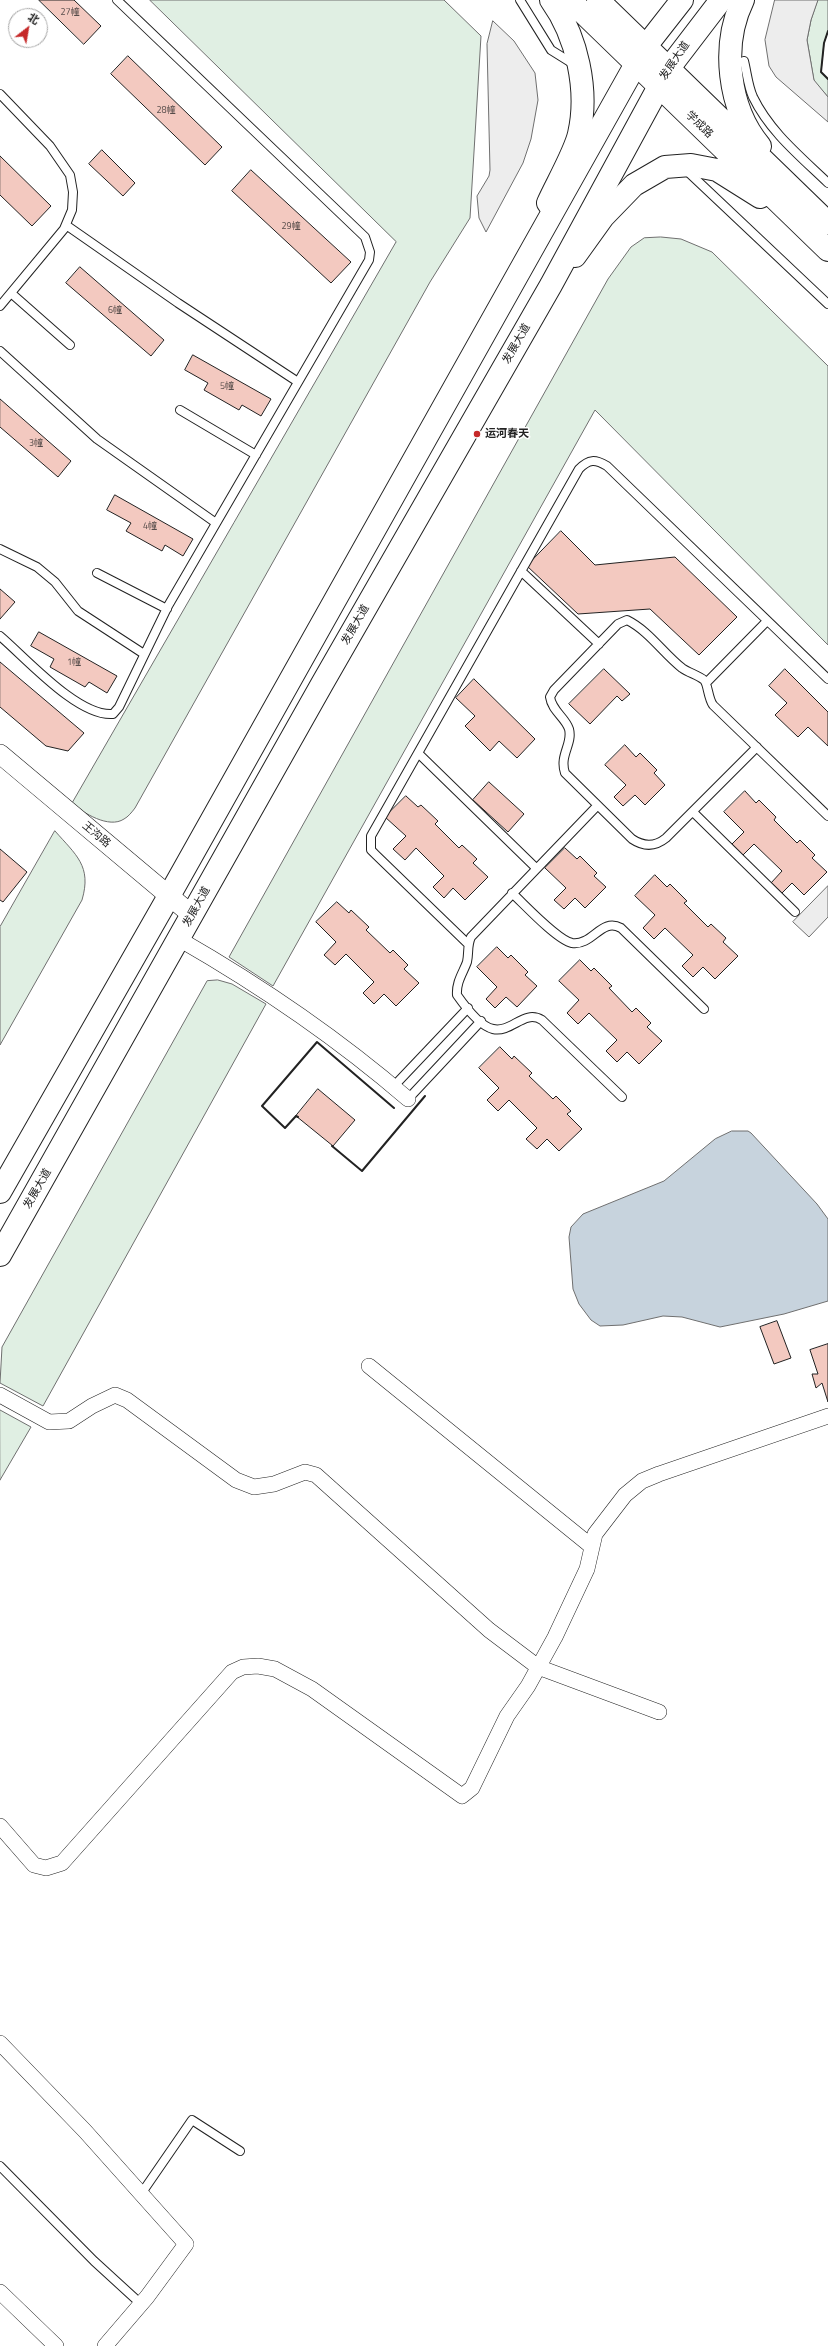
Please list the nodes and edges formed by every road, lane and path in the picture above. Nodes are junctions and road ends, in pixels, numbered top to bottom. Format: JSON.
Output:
{"nodes":[{"id":1,"x":117,"y":0,"type":"edge"},
{"id":2,"x":520,"y":0,"type":"edge"},
{"id":3,"x":551,"y":0,"type":"edge"},
{"id":4,"x":570,"y":0,"type":"edge"},
{"id":5,"x":598,"y":0,"type":"edge"},
{"id":6,"x":682,"y":0,"type":"edge"},
{"id":7,"x":721,"y":0,"type":"edge"},
{"id":8,"x":743,"y":0,"type":"edge"},
{"id":9,"x":641,"y":55,"type":"junction"},
{"id":10,"x":744,"y":61,"type":"dead end"},
{"id":11,"x":579,"y":67,"type":"junction"},
{"id":12,"x":664,"y":77,"type":"junction"},
{"id":13,"x":0,"y":94,"type":"edge"},
{"id":14,"x":681,"y":165,"type":"junction"},
{"id":15,"x":828,"y":183,"type":"edge"},
{"id":16,"x":803,"y":212,"type":"junction"},
{"id":17,"x":828,"y":223,"type":"edge"},
{"id":18,"x":66,"y":225,"type":"junction"},
{"id":19,"x":828,"y":250,"type":"edge"},
{"id":20,"x":512,"y":284,"type":"junction"},
{"id":21,"x":10,"y":293,"type":"junction"},
{"id":22,"x":541,"y":302,"type":"junction"},
{"id":23,"x":828,"y":304,"type":"edge"},
{"id":24,"x":0,"y":306,"type":"edge"},
{"id":25,"x":70,"y":345,"type":"dead end"},
{"id":26,"x":0,"y":351,"type":"edge"},
{"id":27,"x":298,"y":382,"type":"junction"},
{"id":28,"x":180,"y":410,"type":"dead end"},
{"id":29,"x":256,"y":455,"type":"junction"},
{"id":30,"x":216,"y":523,"type":"junction"},
{"id":31,"x":0,"y":549,"type":"edge"},
{"id":32,"x":521,"y":571,"type":"junction"},
{"id":33,"x":97,"y":573,"type":"dead end"},
{"id":34,"x":167,"y":609,"type":"junction"},
{"id":35,"x":767,"y":620,"type":"junction"},
{"id":36,"x":0,"y":636,"type":"edge"},
{"id":37,"x":599,"y":644,"type":"junction"},
{"id":38,"x":144,"y":654,"type":"junction"},
{"id":39,"x":828,"y":679,"type":"edge"},
{"id":40,"x":706,"y":683,"type":"junction"},
{"id":41,"x":757,"y":748,"type":"junction"},
{"id":42,"x":418,"y":753,"type":"junction"},
{"id":43,"x":0,"y":754,"type":"edge"},
{"id":44,"x":597,"y":806,"type":"junction"},
{"id":45,"x":693,"y":812,"type":"junction"},
{"id":46,"x":828,"y":816,"type":"edge"},
{"id":47,"x":536,"y":868,"type":"junction"},
{"id":48,"x":512,"y":893,"type":"junction"},
{"id":49,"x":169,"y":896,"type":"junction"},
{"id":50,"x":795,"y":912,"type":"dead end"},
{"id":51,"x":192,"y":915,"type":"junction"},
{"id":52,"x":179,"y":939,"type":"junction"},
{"id":53,"x":468,"y":944,"type":"junction"},
{"id":54,"x":468,"y":1008,"type":"junction"},
{"id":55,"x":704,"y":1009,"type":"dead end"},
{"id":56,"x":481,"y":1021,"type":"junction"},
{"id":57,"x":393,"y":1087,"type":"junction"},
{"id":58,"x":622,"y":1097,"type":"dead end"},
{"id":59,"x":408,"y":1099,"type":"joint"},
{"id":60,"x":0,"y":1192,"type":"edge"},
{"id":61,"x":0,"y":1255,"type":"edge"},
{"id":62,"x":369,"y":1366,"type":"dead end"},
{"id":63,"x":0,"y":1395,"type":"edge"},
{"id":64,"x":828,"y":1416,"type":"edge"},
{"id":65,"x":591,"y":1546,"type":"junction"},
{"id":66,"x":538,"y":1667,"type":"junction"},
{"id":67,"x":659,"y":1712,"type":"dead end"},
{"id":68,"x":0,"y":1826,"type":"edge"},
{"id":69,"x":0,"y":2043,"type":"edge"},
{"id":70,"x":240,"y":2151,"type":"dead end"},
{"id":71,"x":0,"y":2166,"type":"edge"},
{"id":72,"x":141,"y":2194,"type":"junction"},
{"id":73,"x":0,"y":2292,"type":"edge"},
{"id":74,"x":141,"y":2304,"type":"junction"},
{"id":75,"x":56,"y":2346,"type":"edge"},
{"id":76,"x":104,"y":2346,"type":"edge"}],
"edges":[{"from":1,"to":27,"type":"lane"},
{"from":2,"to":11,"type":"lane"},
{"from":3,"to":11,"type":"main road"},
{"from":4,"to":9,"type":"main road","name":"学成路"},
{"from":5,"to":9,"type":"main road","name":"学成路"},
{"from":6,"to":9,"type":"main road"},
{"from":7,"to":12,"type":"main road","name":"发展大道"},
{"from":8,"to":16,"type":"main road"},
{"from":9,"to":12,"type":"main road","name":"学成路"},
{"from":9,"to":20,"type":"main road"},
{"from":10,"to":15,"type":"lane"},
{"from":11,"to":20,"type":"main road"},
{"from":12,"to":16,"type":"main road","name":"学成路"},
{"from":12,"to":22,"type":"main road","name":"发展大道"},
{"from":13,"to":18,"type":"lane"},
{"from":14,"to":16,"type":"main road"},
{"from":14,"to":22,"type":"main road"},
{"from":14,"to":23,"type":"lane"},
{"from":16,"to":17,"type":"main road","name":"学成路"},
{"from":16,"to":19,"type":"main road","name":"学成路"},
{"from":18,"to":21,"type":"lane"},
{"from":18,"to":27,"type":"lane"},
{"from":20,"to":49,"type":"main road"},
{"from":21,"to":24,"type":"lane"},
{"from":21,"to":25,"type":"lane"},
{"from":22,"to":51,"type":"main road","name":"发展大道"},
{"from":26,"to":30,"type":"lane"},
{"from":27,"to":29,"type":"lane"},
{"from":28,"to":29,"type":"lane"},
{"from":29,"to":30,"type":"lane"},
{"from":30,"to":34,"type":"lane"},
{"from":31,"to":38,"type":"lane"},
{"from":32,"to":35,"type":"lane"},
{"from":32,"to":37,"type":"lane"},
{"from":32,"to":42,"type":"lane"},
{"from":33,"to":34,"type":"lane"},
{"from":34,"to":38,"type":"lane"},
{"from":35,"to":39,"type":"lane"},
{"from":35,"to":40,"type":"lane"},
{"from":36,"to":38,"type":"lane"},
{"from":37,"to":40,"type":"lane"},
{"from":37,"to":44,"type":"lane"},
{"from":40,"to":41,"type":"lane"},
{"from":41,"to":45,"type":"lane"},
{"from":41,"to":46,"type":"lane"},
{"from":42,"to":47,"type":"lane"},
{"from":42,"to":53,"type":"lane"},
{"from":43,"to":49,"type":"street","name":"王沟路"},
{"from":44,"to":45,"type":"lane"},
{"from":44,"to":47,"type":"lane"},
{"from":45,"to":50,"type":"lane"},
{"from":47,"to":48,"type":"lane"},
{"from":48,"to":53,"type":"lane"},
{"from":48,"to":55,"type":"lane"},
{"from":49,"to":51,"type":"street","name":"王沟路"},
{"from":49,"to":60,"type":"main road"},
{"from":51,"to":52,"type":"main road","name":"发展大道"},
{"from":52,"to":57,"type":"street"},
{"from":52,"to":61,"type":"main road","name":"发展大道"},
{"from":53,"to":54,"type":"lane"},
{"from":54,"to":56,"type":"lane"},
{"from":54,"to":57,"type":"lane"},
{"from":56,"to":58,"type":"lane"},
{"from":56,"to":59,"type":"lane"},
{"from":57,"to":59,"type":"street"},
{"from":62,"to":65,"type":"street"},
{"from":63,"to":66,"type":"street"},
{"from":64,"to":65,"type":"street"},
{"from":65,"to":66,"type":"street"},
{"from":66,"to":67,"type":"street"},
{"from":66,"to":68,"type":"street"},
{"from":69,"to":72,"type":"street"},
{"from":70,"to":72,"type":"lane"},
{"from":71,"to":74,"type":"lane"},
{"from":72,"to":74,"type":"street"},
{"from":73,"to":75,"type":"street"},
{"from":74,"to":76,"type":"street"}]}
